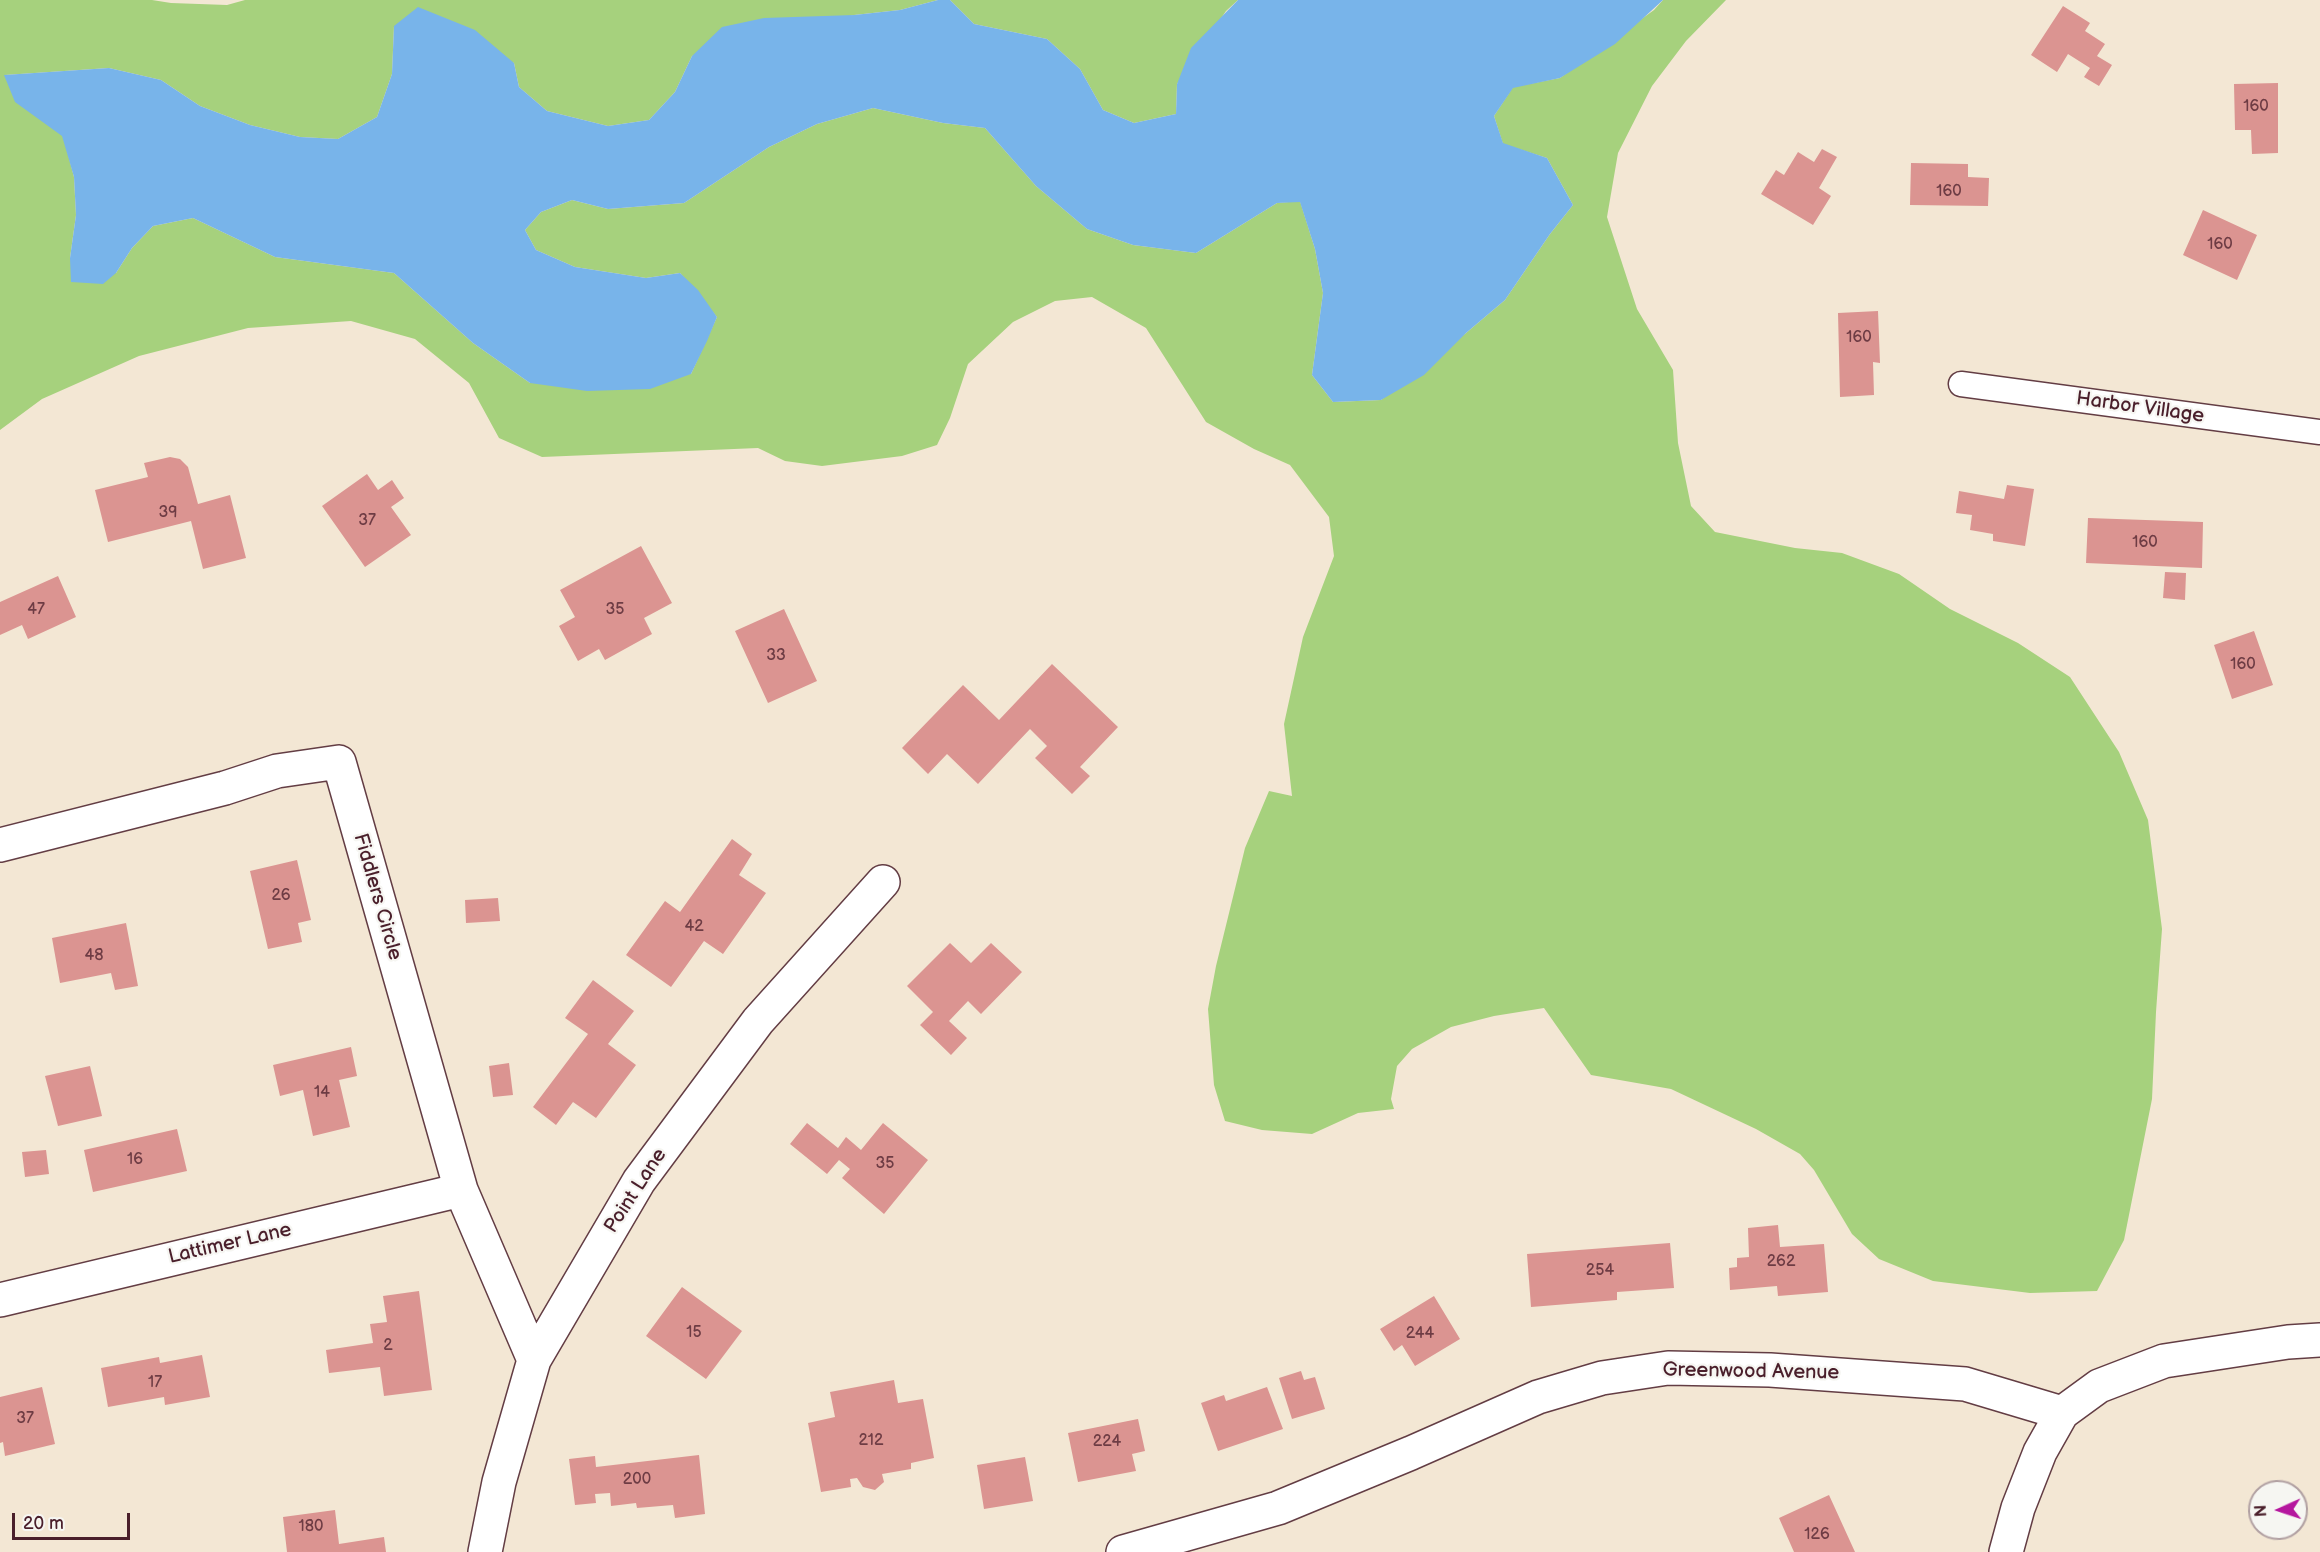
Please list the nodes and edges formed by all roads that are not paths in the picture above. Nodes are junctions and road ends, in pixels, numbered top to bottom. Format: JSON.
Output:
{"nodes":[{"id":1,"x":1961,"y":384,"type":"dead end"},
{"id":2,"x":2320,"y":432,"type":"edge"},
{"id":3,"x":0,"y":844,"type":"edge"},
{"id":4,"x":883,"y":882,"type":"dead end"},
{"id":5,"x":461,"y":1190,"type":"junction"},
{"id":6,"x":0,"y":1300,"type":"edge"},
{"id":7,"x":2320,"y":1340,"type":"edge"},
{"id":8,"x":534,"y":1360,"type":"junction"},
{"id":9,"x":2062,"y":1413,"type":"junction"},
{"id":10,"x":485,"y":1552,"type":"edge"},
{"id":11,"x":1123,"y":1552,"type":"edge"},
{"id":12,"x":2006,"y":1552,"type":"edge"}],
"edges":[{"from":1,"to":2,"type":"lane","name":"Harbor Village"},
{"from":3,"to":5,"type":"street","name":"Fiddlers Circle"},
{"from":4,"to":8,"type":"street","name":"Point Lane"},
{"from":5,"to":6,"type":"street","name":"Lattimer Lane"},
{"from":5,"to":8,"type":"street","name":"Fiddlers Circle"},
{"from":7,"to":9,"type":"street"},
{"from":8,"to":10,"type":"street","name":"Point Lane"},
{"from":9,"to":11,"type":"street","name":"Greenwood Avenue"},
{"from":9,"to":12,"type":"street"}]}
